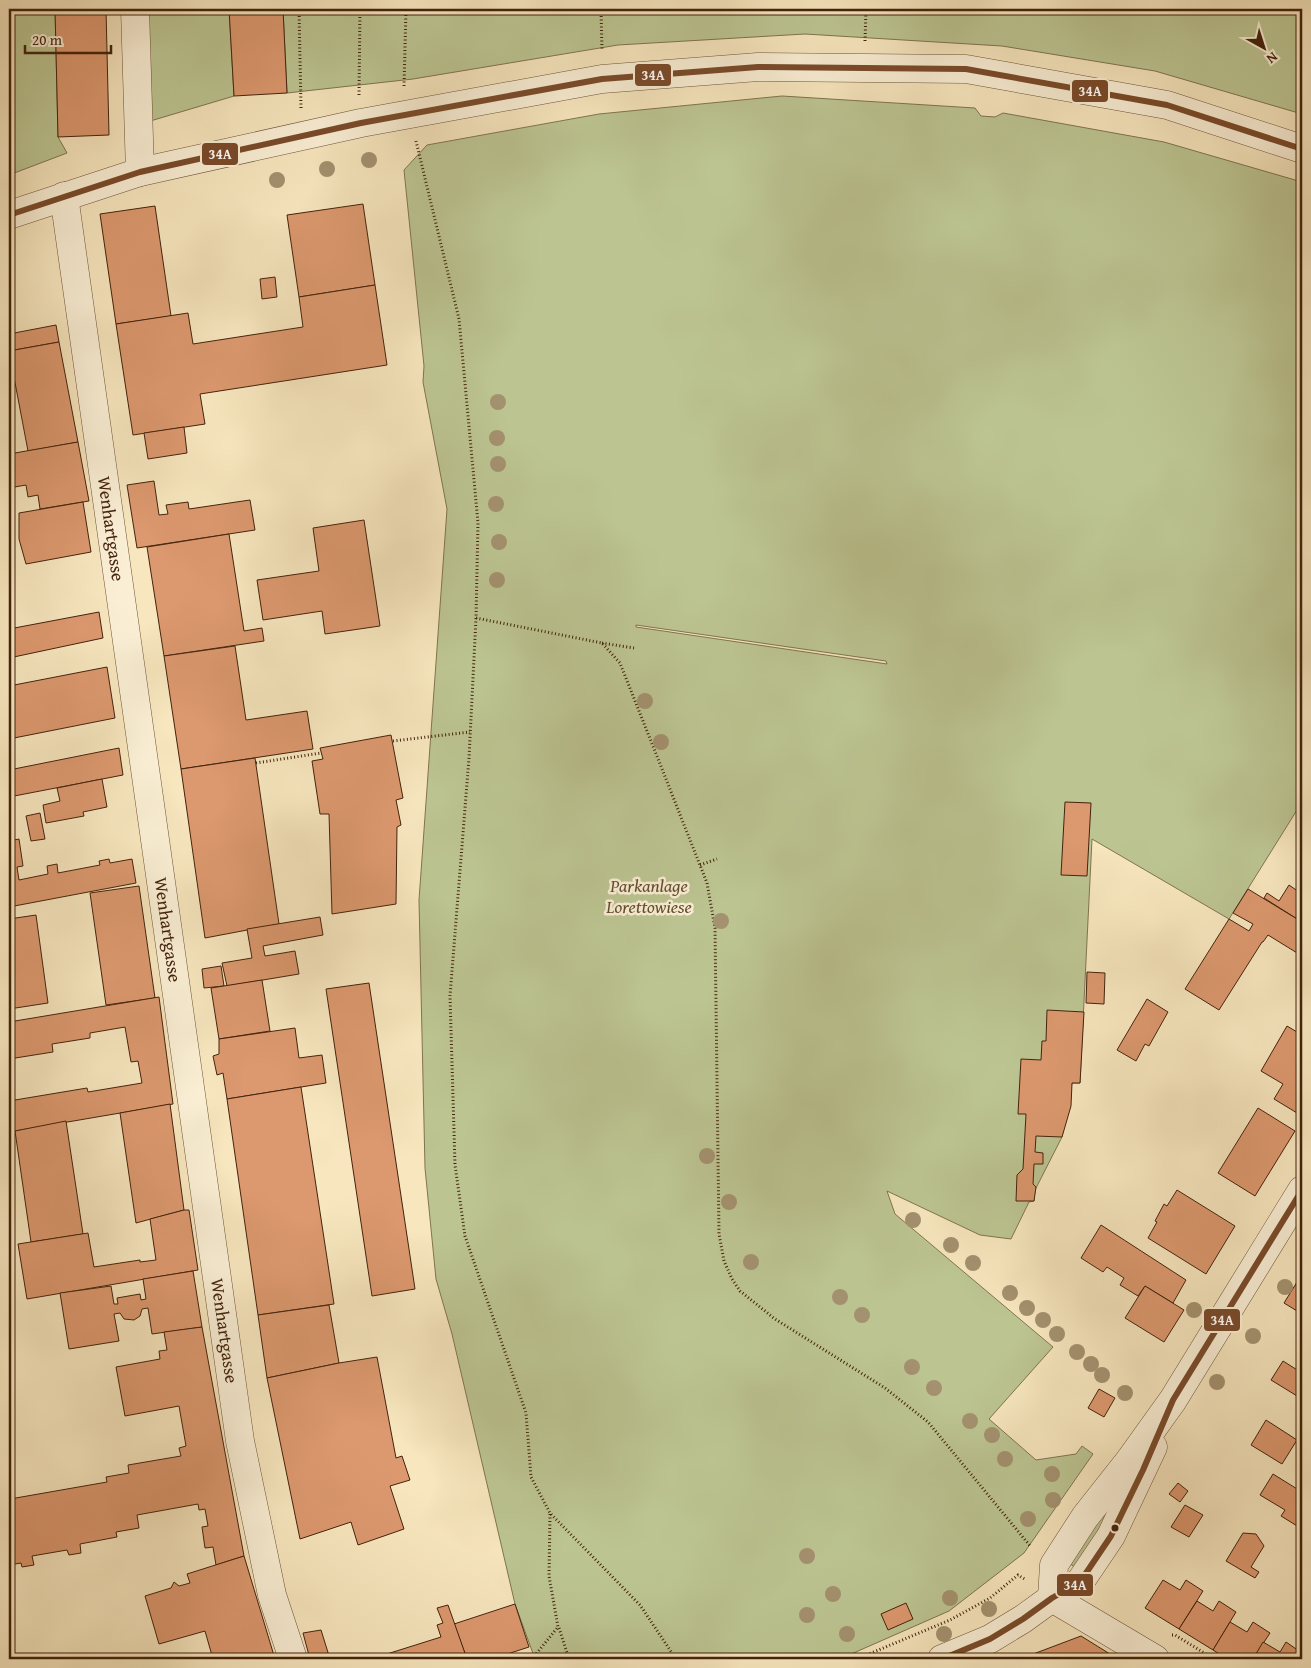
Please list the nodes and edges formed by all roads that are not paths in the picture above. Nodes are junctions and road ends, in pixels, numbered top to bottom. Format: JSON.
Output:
{"nodes":[{"id":1,"x":135,"y":9,"type":"edge"},
{"id":2,"x":1302,"y":149,"type":"edge"},
{"id":3,"x":140,"y":172,"type":"junction"},
{"id":4,"x":64,"y":196,"type":"junction"},
{"id":5,"x":9,"y":215,"type":"edge"},
{"id":6,"x":1302,"y":1190,"type":"edge"},
{"id":7,"x":1052,"y":1598,"type":"junction"},
{"id":8,"x":293,"y":1659,"type":"edge"},
{"id":9,"x":942,"y":1659,"type":"edge"},
{"id":10,"x":1155,"y":1659,"type":"edge"}],
"edges":[{"from":1,"to":3,"type":"street"},
{"from":2,"to":3,"type":"street"},
{"from":3,"to":4,"type":"street"},
{"from":4,"to":5,"type":"street"},
{"from":4,"to":8,"type":"street","name":"Wenhartgasse"},
{"from":6,"to":7,"type":"street"},
{"from":7,"to":9,"type":"street"},
{"from":7,"to":10,"type":"street"}]}
